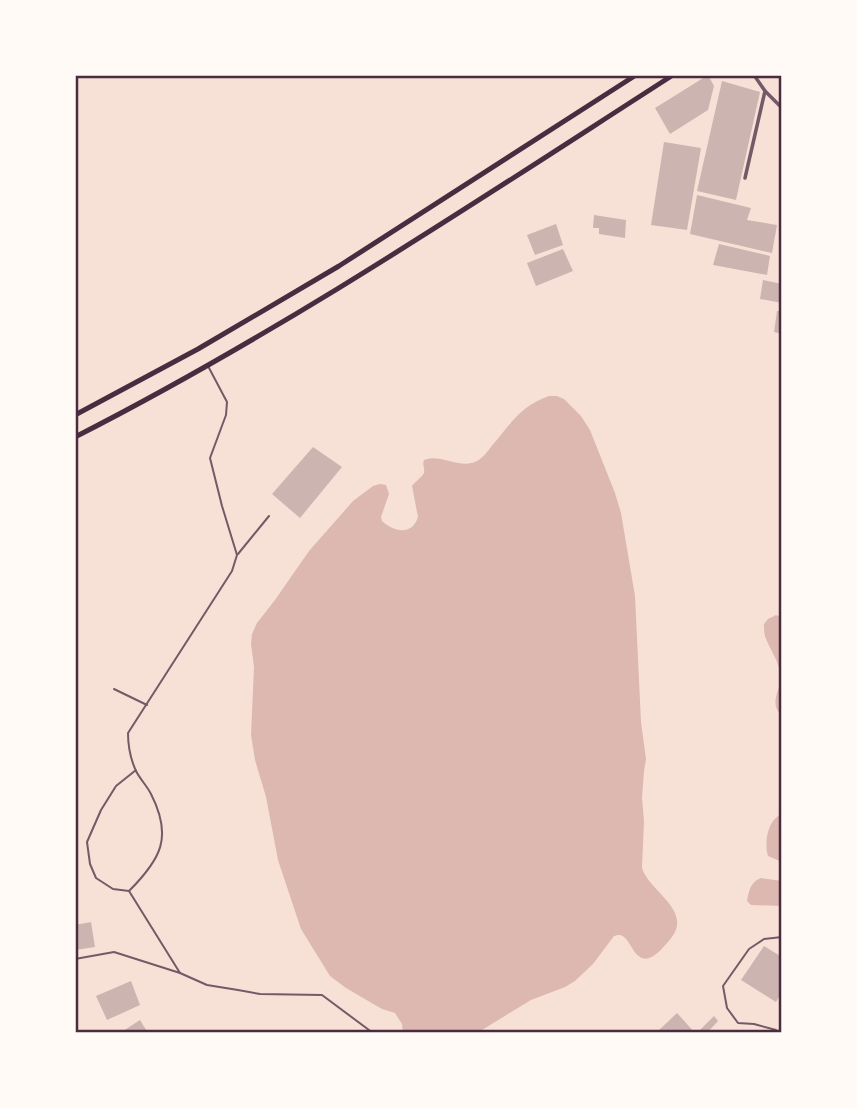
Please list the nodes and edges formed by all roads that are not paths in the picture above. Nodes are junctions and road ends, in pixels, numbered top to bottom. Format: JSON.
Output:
{"nodes":[{"id":1,"x":636,"y":75,"type":"edge"},
{"id":2,"x":673,"y":75,"type":"edge"},
{"id":3,"x":754,"y":75,"type":"edge"},
{"id":4,"x":765,"y":91,"type":"junction"},
{"id":5,"x":782,"y":108,"type":"edge"},
{"id":6,"x":745,"y":178,"type":"dead end"},
{"id":7,"x":208,"y":365,"type":"junction"},
{"id":8,"x":75,"y":415,"type":"edge"},
{"id":9,"x":75,"y":437,"type":"edge"},
{"id":10,"x":269,"y":516,"type":"dead end"},
{"id":11,"x":237,"y":555,"type":"junction"},
{"id":12,"x":114,"y":689,"type":"dead end"},
{"id":13,"x":147,"y":705,"type":"junction"},
{"id":14,"x":136,"y":770,"type":"junction"},
{"id":15,"x":129,"y":891,"type":"junction"},
{"id":16,"x":782,"y":937,"type":"edge"},
{"id":17,"x":75,"y":959,"type":"edge"},
{"id":18,"x":180,"y":973,"type":"junction"},
{"id":19,"x":373,"y":1033,"type":"edge"},
{"id":20,"x":778,"y":1033,"type":"edge"}],
"edges":[{"from":1,"to":8,"type":"main road"},
{"from":2,"to":7,"type":"main road"},
{"from":3,"to":4,"type":"street"},
{"from":4,"to":5,"type":"street"},
{"from":4,"to":6,"type":"street"},
{"from":7,"to":9,"type":"main road"},
{"from":7,"to":11,"type":"lane"},
{"from":10,"to":11,"type":"lane"},
{"from":11,"to":13,"type":"lane"},
{"from":12,"to":13,"type":"lane"},
{"from":13,"to":14,"type":"lane"},
{"from":14,"to":15,"type":"lane"},
{"from":14,"to":15,"type":"lane"},
{"from":15,"to":18,"type":"lane"},
{"from":16,"to":20,"type":"lane"},
{"from":17,"to":18,"type":"lane"},
{"from":18,"to":19,"type":"lane"}]}
